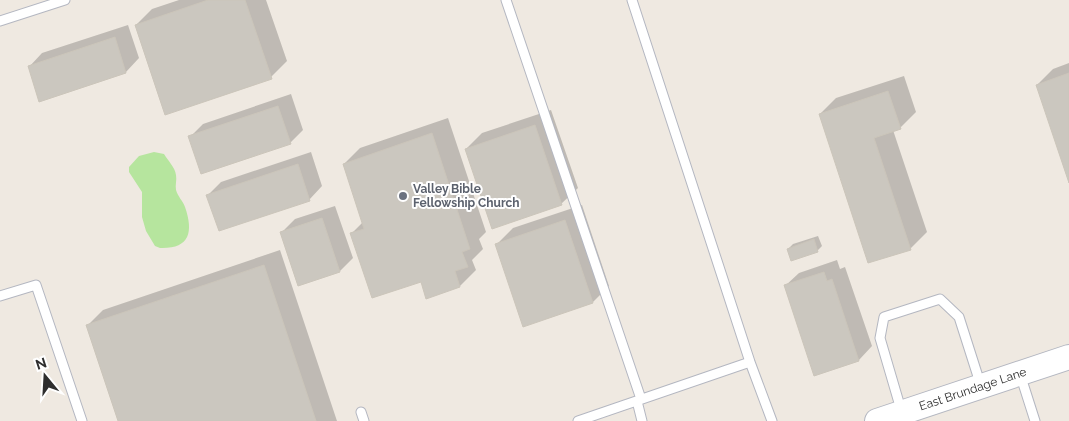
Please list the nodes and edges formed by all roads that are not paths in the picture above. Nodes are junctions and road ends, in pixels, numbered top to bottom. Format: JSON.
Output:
{"nodes":[{"id":1,"x":65,"y":0,"type":"edge"},
{"id":2,"x":506,"y":0,"type":"edge"},
{"id":3,"x":632,"y":0,"type":"edge"},
{"id":4,"x":0,"y":21,"type":"edge"},
{"id":5,"x":0,"y":296,"type":"edge"},
{"id":6,"x":1069,"y":357,"type":"edge"},
{"id":7,"x":750,"y":362,"type":"junction"},
{"id":8,"x":1020,"y":374,"type":"junction"},
{"id":9,"x":981,"y":386,"type":"junction"},
{"id":10,"x":639,"y":400,"type":"junction"},
{"id":11,"x":902,"y":413,"type":"junction"},
{"id":12,"x":82,"y":421,"type":"edge"},
{"id":13,"x":578,"y":421,"type":"edge"},
{"id":14,"x":642,"y":421,"type":"edge"},
{"id":15,"x":772,"y":421,"type":"edge"},
{"id":16,"x":877,"y":421,"type":"edge"},
{"id":17,"x":1035,"y":421,"type":"edge"}],
"edges":[{"from":1,"to":4,"type":"lane"},
{"from":2,"to":10,"type":"lane"},
{"from":3,"to":7,"type":"lane"},
{"from":5,"to":12,"type":"lane"},
{"from":6,"to":8,"type":"main road","name":"East Brundage Lane"},
{"from":7,"to":10,"type":"lane"},
{"from":7,"to":15,"type":"lane"},
{"from":8,"to":9,"type":"main road","name":"East Brundage Lane"},
{"from":8,"to":17,"type":"lane"},
{"from":9,"to":11,"type":"main road","name":"East Brundage Lane"},
{"from":9,"to":11,"type":"lane"},
{"from":10,"to":13,"type":"lane"},
{"from":10,"to":14,"type":"lane"},
{"from":11,"to":16,"type":"main road","name":"East Brundage Lane"}]}
